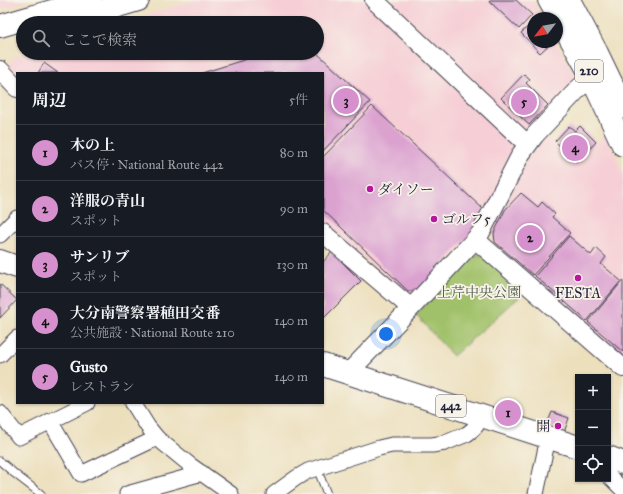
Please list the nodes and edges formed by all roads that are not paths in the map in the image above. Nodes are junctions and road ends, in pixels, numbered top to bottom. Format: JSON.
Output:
{"nodes":[{"id":1,"x":90,"y":0,"type":"edge"},
{"id":2,"x":138,"y":0,"type":"edge"},
{"id":3,"x":374,"y":0,"type":"edge"},
{"id":4,"x":549,"y":0,"type":"edge"},
{"id":5,"x":568,"y":0,"type":"edge"},
{"id":6,"x":35,"y":16,"type":"edge"},
{"id":7,"x":85,"y":16,"type":"edge"},
{"id":8,"x":16,"y":21,"type":"edge"},
{"id":9,"x":0,"y":26,"type":"edge"},
{"id":10,"x":16,"y":37,"type":"edge"},
{"id":11,"x":0,"y":42,"type":"edge"},
{"id":12,"x":0,"y":70,"type":"edge"},
{"id":13,"x":609,"y":81,"type":"edge"},
{"id":14,"x":16,"y":87,"type":"edge"},
{"id":15,"x":623,"y":107,"type":"edge"},
{"id":16,"x":527,"y":144,"type":"junction"},
{"id":17,"x":623,"y":145,"type":"edge"},
{"id":18,"x":16,"y":219,"type":"edge"},
{"id":19,"x":324,"y":234,"type":"edge"},
{"id":20,"x":0,"y":235,"type":"edge"},
{"id":21,"x":476,"y":240,"type":"junction"},
{"id":22,"x":0,"y":261,"type":"edge"},
{"id":23,"x":16,"y":267,"type":"edge"},
{"id":24,"x":411,"y":308,"type":"junction"},
{"id":25,"x":16,"y":339,"type":"edge"},
{"id":26,"x":0,"y":355,"type":"edge"},
{"id":27,"x":324,"y":365,"type":"edge"},
{"id":28,"x":623,"y":368,"type":"edge"},
{"id":29,"x":348,"y":373,"type":"junction"},
{"id":30,"x":85,"y":404,"type":"edge"},
{"id":31,"x":134,"y":404,"type":"edge"},
{"id":32,"x":0,"y":413,"type":"edge"},
{"id":33,"x":480,"y":416,"type":"junction"},
{"id":34,"x":50,"y":421,"type":"junction"},
{"id":35,"x":156,"y":438,"type":"junction"},
{"id":36,"x":548,"y":438,"type":"junction"},
{"id":37,"x":575,"y":446,"type":"edge"},
{"id":38,"x":0,"y":461,"type":"edge"},
{"id":39,"x":614,"y":462,"type":"edge"},
{"id":40,"x":317,"y":468,"type":"junction"},
{"id":41,"x":202,"y":473,"type":"junction"},
{"id":42,"x":623,"y":490,"type":"edge"},
{"id":43,"x":41,"y":494,"type":"edge"},
{"id":44,"x":127,"y":494,"type":"edge"},
{"id":45,"x":231,"y":494,"type":"edge"},
{"id":46,"x":274,"y":494,"type":"edge"},
{"id":47,"x":327,"y":494,"type":"edge"},
{"id":48,"x":536,"y":494,"type":"edge"}],
"edges":[{"from":1,"to":6,"type":"highway"},
{"from":2,"to":7,"type":"highway"},
{"from":3,"to":16,"type":"street"},
{"from":4,"to":13,"type":"highway","number":"210"},
{"from":5,"to":13,"type":"highway","number":"210"},
{"from":8,"to":9,"type":"highway"},
{"from":10,"to":11,"type":"highway"},
{"from":12,"to":14,"type":"street"},
{"from":13,"to":15,"type":"highway","number":"210"},
{"from":13,"to":16,"type":"street"},
{"from":13,"to":17,"type":"highway","number":"210"},
{"from":16,"to":21,"type":"street"},
{"from":18,"to":20,"type":"street"},
{"from":19,"to":24,"type":"street"},
{"from":21,"to":24,"type":"street"},
{"from":21,"to":28,"type":"street"},
{"from":22,"to":23,"type":"highway"},
{"from":24,"to":29,"type":"street"},
{"from":25,"to":26,"type":"street"},
{"from":27,"to":29,"type":"highway","number":"442"},
{"from":29,"to":33,"type":"highway","number":"442"},
{"from":30,"to":34,"type":"street"},
{"from":31,"to":35,"type":"street"},
{"from":32,"to":34,"type":"street"},
{"from":33,"to":36,"type":"highway","number":"442"},
{"from":33,"to":40,"type":"street"},
{"from":34,"to":35,"type":"street"},
{"from":35,"to":41,"type":"street"},
{"from":36,"to":37,"type":"highway","number":"442"},
{"from":36,"to":48,"type":"street"},
{"from":38,"to":43,"type":"lane"},
{"from":39,"to":42,"type":"street"},
{"from":40,"to":46,"type":"street"},
{"from":40,"to":47,"type":"lane"},
{"from":41,"to":44,"type":"street"},
{"from":41,"to":45,"type":"street"}]}
